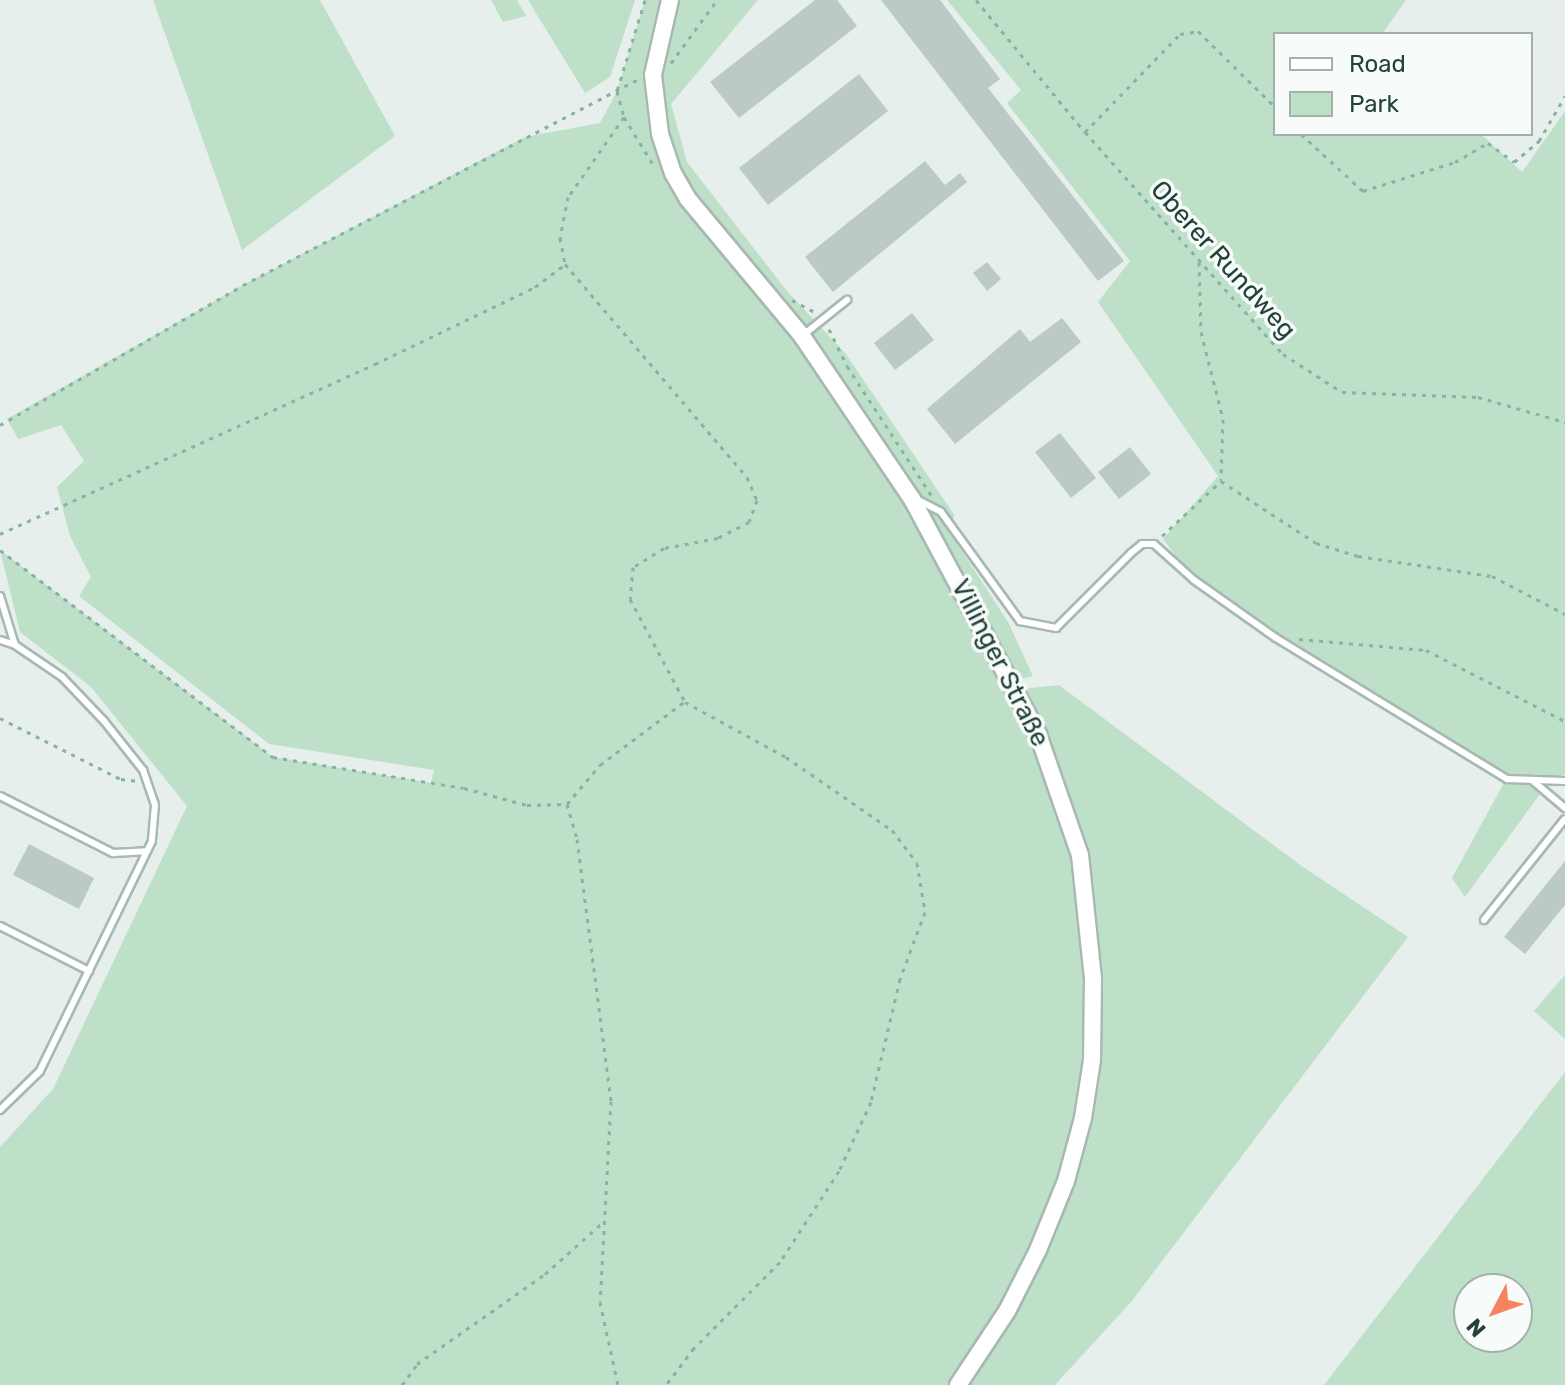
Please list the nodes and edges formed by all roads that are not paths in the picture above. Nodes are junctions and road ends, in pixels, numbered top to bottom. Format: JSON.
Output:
{"nodes":[{"id":1,"x":670,"y":0,"type":"edge"},
{"id":2,"x":847,"y":300,"type":"dead end"},
{"id":3,"x":802,"y":336,"type":"junction"},
{"id":4,"x":912,"y":499,"type":"junction"},
{"id":5,"x":0,"y":596,"type":"edge"},
{"id":6,"x":0,"y":640,"type":"edge"},
{"id":7,"x":15,"y":645,"type":"junction"},
{"id":8,"x":1533,"y":781,"type":"junction"},
{"id":9,"x":1565,"y":781,"type":"edge"},
{"id":10,"x":0,"y":796,"type":"edge"},
{"id":11,"x":1565,"y":808,"type":"edge"},
{"id":12,"x":1565,"y":819,"type":"edge"},
{"id":13,"x":146,"y":851,"type":"junction"},
{"id":14,"x":1484,"y":920,"type":"dead end"},
{"id":15,"x":0,"y":926,"type":"edge"},
{"id":16,"x":89,"y":971,"type":"junction"},
{"id":17,"x":0,"y":1110,"type":"edge"},
{"id":18,"x":958,"y":1385,"type":"edge"}],
"edges":[{"from":1,"to":3,"type":"main road","name":"Villinger Straße"},
{"from":2,"to":3,"type":"lane"},
{"from":3,"to":4,"type":"main road","name":"Villinger Straße"},
{"from":4,"to":8,"type":"lane"},
{"from":4,"to":18,"type":"main road","name":"Villinger Straße"},
{"from":5,"to":7,"type":"lane"},
{"from":6,"to":7,"type":"lane"},
{"from":7,"to":13,"type":"lane"},
{"from":8,"to":9,"type":"lane"},
{"from":8,"to":11,"type":"lane"},
{"from":10,"to":13,"type":"lane"},
{"from":12,"to":14,"type":"lane"},
{"from":13,"to":16,"type":"lane"},
{"from":15,"to":16,"type":"lane"},
{"from":16,"to":17,"type":"lane"}]}
